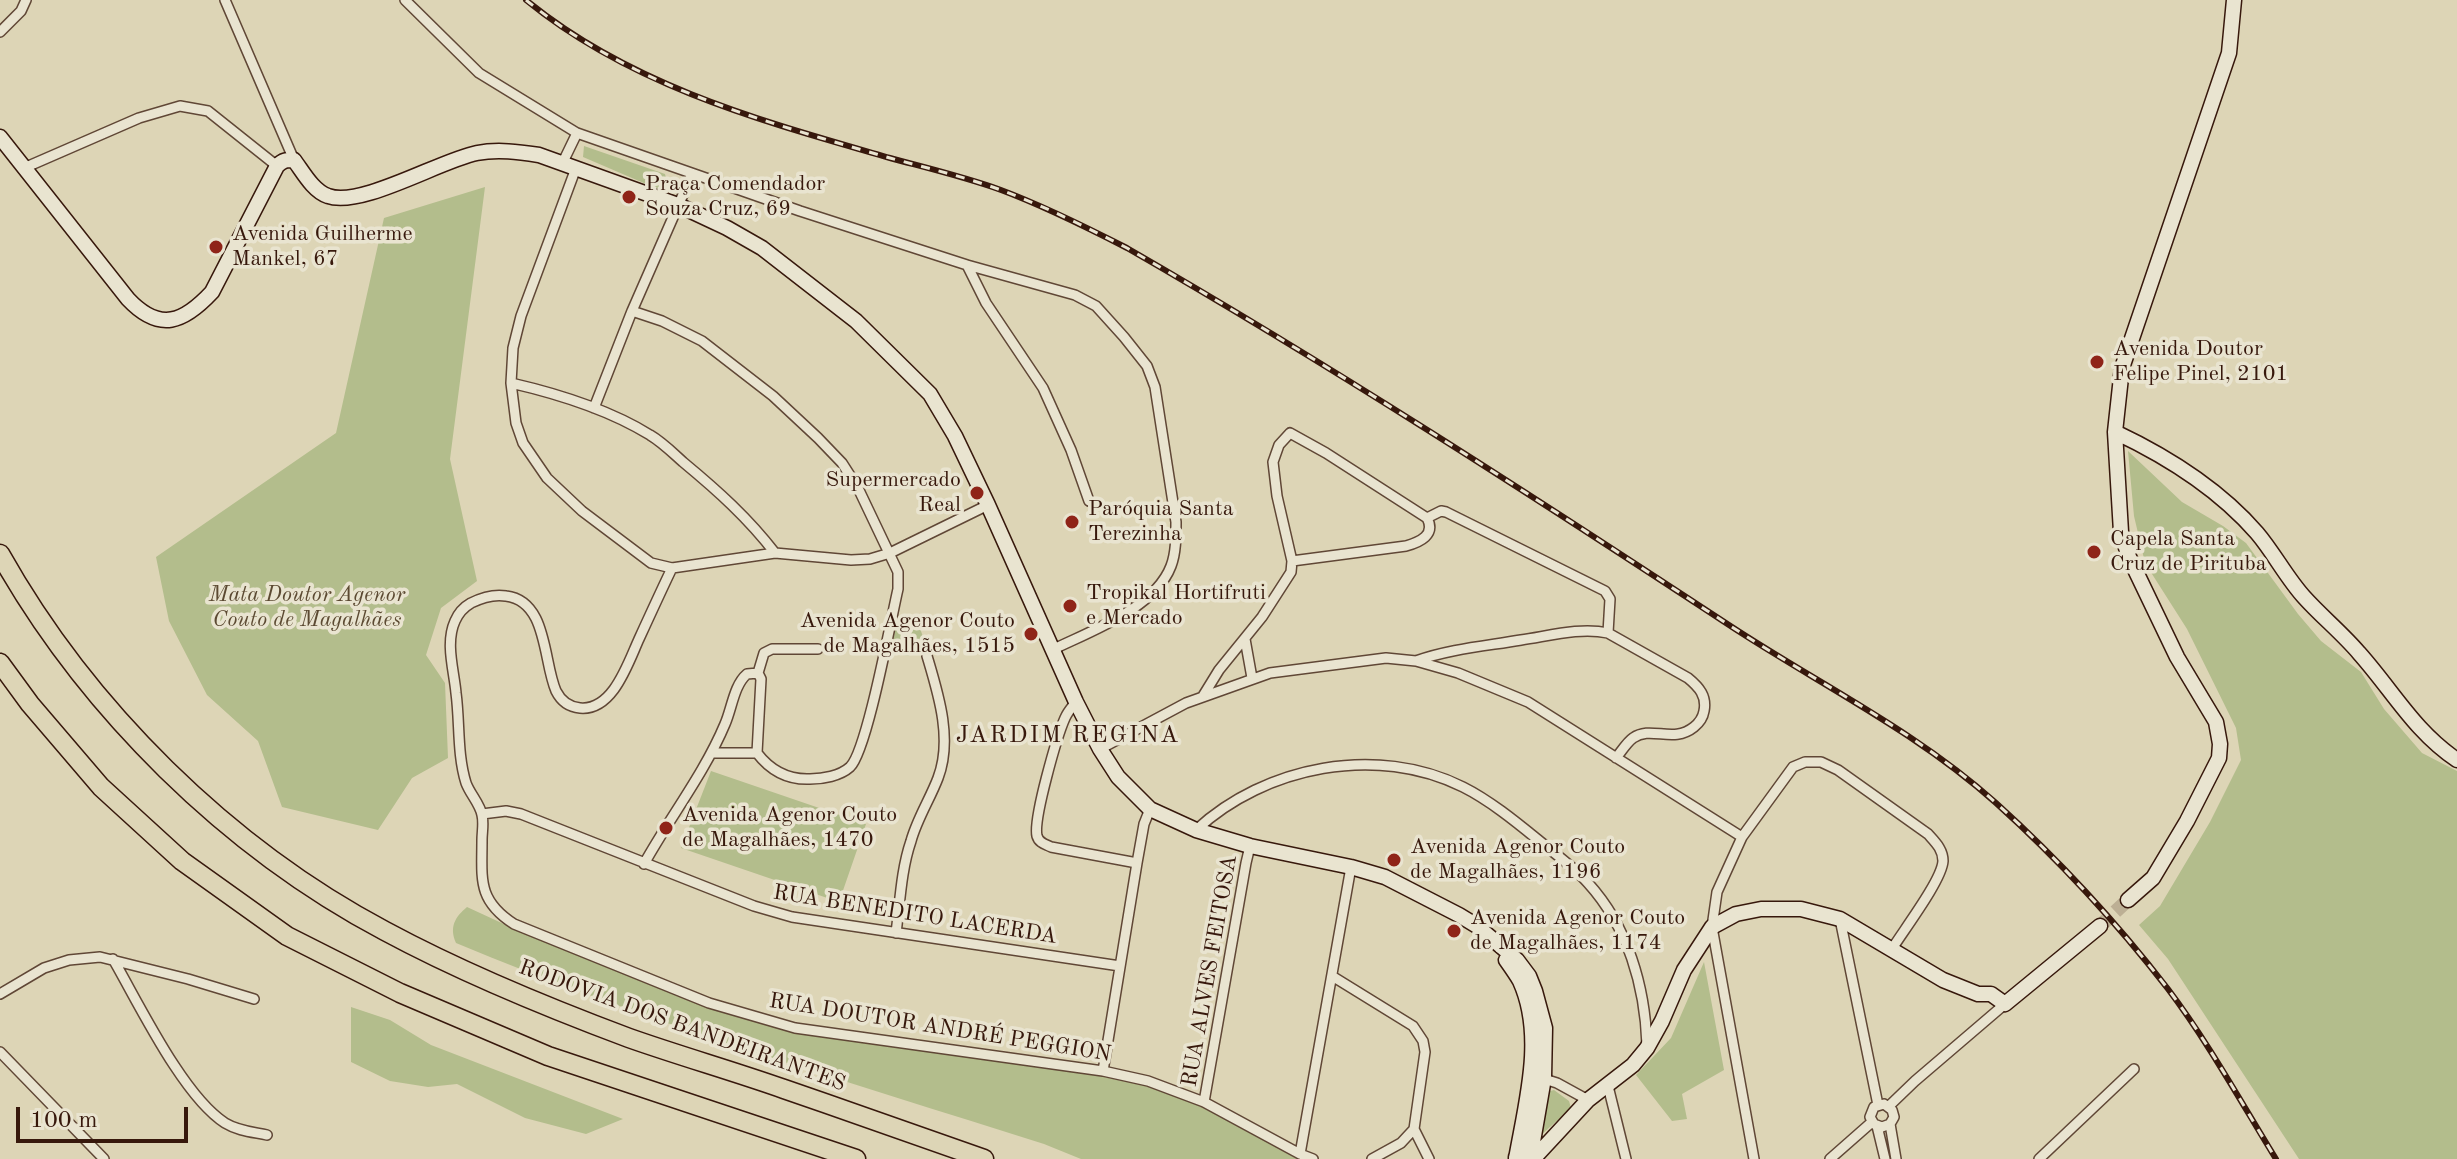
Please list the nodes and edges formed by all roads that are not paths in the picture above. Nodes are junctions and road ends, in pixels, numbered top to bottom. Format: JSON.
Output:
{"nodes":[{"id":1,"x":26,"y":0,"type":"edge"},
{"id":2,"x":225,"y":0,"type":"edge"},
{"id":3,"x":405,"y":0,"type":"edge"},
{"id":4,"x":2234,"y":0,"type":"edge"},
{"id":5,"x":0,"y":32,"type":"edge"},
{"id":6,"x":577,"y":133,"type":"junction"},
{"id":7,"x":0,"y":137,"type":"edge"},
{"id":8,"x":294,"y":160,"type":"junction"},
{"id":9,"x":570,"y":165,"type":"junction"},
{"id":10,"x":277,"y":166,"type":"junction"},
{"id":11,"x":24,"y":168,"type":"junction"},
{"id":12,"x":692,"y":174,"type":"junction"},
{"id":13,"x":678,"y":205,"type":"junction"},
{"id":14,"x":967,"y":265,"type":"junction"},
{"id":15,"x":632,"y":311,"type":"junction"},
{"id":16,"x":511,"y":383,"type":"junction"},
{"id":17,"x":594,"y":408,"type":"junction"},
{"id":18,"x":2115,"y":432,"type":"junction"},
{"id":19,"x":1089,"y":501,"type":"dead end"},
{"id":20,"x":988,"y":505,"type":"junction"},
{"id":21,"x":1427,"y":518,"type":"junction"},
{"id":22,"x":775,"y":553,"type":"junction"},
{"id":23,"x":890,"y":553,"type":"junction"},
{"id":24,"x":0,"y":554,"type":"edge"},
{"id":25,"x":1292,"y":561,"type":"junction"},
{"id":26,"x":672,"y":568,"type":"junction"},
{"id":27,"x":1608,"y":633,"type":"junction"},
{"id":28,"x":1245,"y":639,"type":"junction"},
{"id":29,"x":818,"y":649,"type":"dead end"},
{"id":30,"x":1054,"y":649,"type":"junction"},
{"id":31,"x":927,"y":656,"type":"dead end"},
{"id":32,"x":1416,"y":661,"type":"junction"},
{"id":33,"x":0,"y":663,"type":"edge"},
{"id":34,"x":758,"y":673,"type":"junction"},
{"id":35,"x":1252,"y":678,"type":"junction"},
{"id":36,"x":1203,"y":696,"type":"junction"},
{"id":37,"x":1076,"y":702,"type":"junction"},
{"id":38,"x":1100,"y":749,"type":"junction"},
{"id":39,"x":712,"y":753,"type":"junction"},
{"id":40,"x":757,"y":753,"type":"junction"},
{"id":41,"x":1616,"y":758,"type":"junction"},
{"id":42,"x":2457,"y":760,"type":"edge"},
{"id":43,"x":1150,"y":809,"type":"junction"},
{"id":44,"x":482,"y":814,"type":"junction"},
{"id":45,"x":1196,"y":830,"type":"junction"},
{"id":46,"x":1742,"y":837,"type":"junction"},
{"id":47,"x":1250,"y":846,"type":"junction"},
{"id":48,"x":1137,"y":863,"type":"junction"},
{"id":49,"x":644,"y":864,"type":"junction"},
{"id":50,"x":1351,"y":867,"type":"junction"},
{"id":51,"x":2128,"y":900,"type":"tunnel mouth"},
{"id":52,"x":1840,"y":919,"type":"junction"},
{"id":53,"x":2100,"y":926,"type":"tunnel mouth"},
{"id":54,"x":1712,"y":927,"type":"junction"},
{"id":55,"x":896,"y":933,"type":"junction"},
{"id":56,"x":1892,"y":949,"type":"junction"},
{"id":57,"x":113,"y":959,"type":"junction"},
{"id":58,"x":1120,"y":966,"type":"junction"},
{"id":59,"x":1332,"y":976,"type":"junction"},
{"id":60,"x":0,"y":994,"type":"edge"},
{"id":61,"x":254,"y":999,"type":"dead end"},
{"id":62,"x":2005,"y":1004,"type":"junction"},
{"id":63,"x":1647,"y":1048,"type":"junction"},
{"id":64,"x":0,"y":1052,"type":"edge"},
{"id":65,"x":2134,"y":1069,"type":"dead end"},
{"id":66,"x":1103,"y":1071,"type":"junction"},
{"id":67,"x":1537,"y":1077,"type":"junction"},
{"id":68,"x":1608,"y":1086,"type":"junction"},
{"id":69,"x":1588,"y":1100,"type":"junction"},
{"id":70,"x":1204,"y":1102,"type":"junction"},
{"id":71,"x":1884,"y":1105,"type":"junction"},
{"id":72,"x":1875,"y":1124,"type":"junction"},
{"id":73,"x":1890,"y":1124,"type":"junction"},
{"id":74,"x":1414,"y":1129,"type":"junction"},
{"id":75,"x":267,"y":1135,"type":"dead end"},
{"id":76,"x":1300,"y":1154,"type":"junction"},
{"id":77,"x":1527,"y":1158,"type":"edge"},
{"id":78,"x":104,"y":1159,"type":"edge"},
{"id":79,"x":856,"y":1159,"type":"edge"},
{"id":80,"x":984,"y":1159,"type":"edge"},
{"id":81,"x":1313,"y":1159,"type":"edge"},
{"id":82,"x":1372,"y":1159,"type":"edge"},
{"id":83,"x":1429,"y":1159,"type":"edge"},
{"id":84,"x":1626,"y":1159,"type":"edge"},
{"id":85,"x":1754,"y":1159,"type":"edge"},
{"id":86,"x":1830,"y":1159,"type":"edge"},
{"id":87,"x":1885,"y":1159,"type":"edge"},
{"id":88,"x":1896,"y":1159,"type":"edge"},
{"id":89,"x":2039,"y":1159,"type":"edge"}],
"edges":[{"from":1,"to":5,"type":"street"},
{"from":2,"to":8,"type":"street"},
{"from":3,"to":6,"type":"street"},
{"from":4,"to":18,"type":"street"},
{"from":6,"to":9,"type":"street"},
{"from":6,"to":12,"type":"street"},
{"from":7,"to":11,"type":"street"},
{"from":8,"to":9,"type":"street"},
{"from":8,"to":10,"type":"street"},
{"from":9,"to":13,"type":"street"},
{"from":9,"to":16,"type":"street"},
{"from":10,"to":11,"type":"street"},
{"from":10,"to":11,"type":"street"},
{"from":12,"to":13,"type":"street"},
{"from":12,"to":14,"type":"street"},
{"from":13,"to":15,"type":"street"},
{"from":13,"to":20,"type":"street"},
{"from":14,"to":19,"type":"street"},
{"from":14,"to":30,"type":"street"},
{"from":15,"to":17,"type":"street"},
{"from":15,"to":23,"type":"street"},
{"from":16,"to":17,"type":"street"},
{"from":16,"to":26,"type":"street"},
{"from":17,"to":22,"type":"street"},
{"from":18,"to":42,"type":"street"},
{"from":18,"to":51,"type":"street"},
{"from":20,"to":23,"type":"street"},
{"from":20,"to":30,"type":"street"},
{"from":21,"to":25,"type":"street"},
{"from":21,"to":25,"type":"street"},
{"from":21,"to":27,"type":"street"},
{"from":22,"to":23,"type":"street"},
{"from":22,"to":26,"type":"street"},
{"from":23,"to":40,"type":"street"},
{"from":24,"to":80,"type":"highway","name":"RODOVIA DOS BANDEIRANTES"},
{"from":25,"to":28,"type":"street"},
{"from":26,"to":44,"type":"street"},
{"from":27,"to":32,"type":"street"},
{"from":27,"to":41,"type":"street"},
{"from":28,"to":35,"type":"street"},
{"from":28,"to":36,"type":"street"},
{"from":29,"to":34,"type":"street"},
{"from":30,"to":37,"type":"street"},
{"from":31,"to":55,"type":"street"},
{"from":32,"to":35,"type":"street"},
{"from":32,"to":41,"type":"street"},
{"from":33,"to":79,"type":"highway"},
{"from":34,"to":39,"type":"street"},
{"from":34,"to":40,"type":"street"},
{"from":35,"to":36,"type":"street"},
{"from":36,"to":38,"type":"street"},
{"from":37,"to":38,"type":"street"},
{"from":37,"to":48,"type":"street"},
{"from":38,"to":43,"type":"street"},
{"from":39,"to":40,"type":"street"},
{"from":39,"to":49,"type":"street"},
{"from":41,"to":46,"type":"street"},
{"from":43,"to":45,"type":"street"},
{"from":43,"to":48,"type":"street"},
{"from":44,"to":49,"type":"street","name":"RUA BENEDITO LACERDA"},
{"from":44,"to":66,"type":"street","name":"RUA DOUTOR ANDRÉ PEGGION"},
{"from":45,"to":47,"type":"street"},
{"from":45,"to":63,"type":"street"},
{"from":46,"to":54,"type":"street"},
{"from":46,"to":56,"type":"street"},
{"from":47,"to":50,"type":"street"},
{"from":47,"to":70,"type":"street","name":"RUA ALVES FEITOSA"},
{"from":48,"to":58,"type":"street"},
{"from":49,"to":55,"type":"street","name":"RUA BENEDITO LACERDA"},
{"from":50,"to":59,"type":"street"},
{"from":50,"to":67,"type":"street"},
{"from":52,"to":54,"type":"street"},
{"from":52,"to":56,"type":"street"},
{"from":52,"to":71,"type":"street"},
{"from":53,"to":62,"type":"street"},
{"from":54,"to":63,"type":"street"},
{"from":54,"to":85,"type":"street"},
{"from":55,"to":58,"type":"street","name":"RUA BENEDITO LACERDA"},
{"from":56,"to":62,"type":"street"},
{"from":57,"to":60,"type":"street"},
{"from":57,"to":61,"type":"street"},
{"from":57,"to":75,"type":"street"},
{"from":58,"to":66,"type":"street"},
{"from":59,"to":74,"type":"street"},
{"from":59,"to":76,"type":"street"},
{"from":62,"to":71,"type":"street"},
{"from":63,"to":68,"type":"street"},
{"from":64,"to":78,"type":"street"},
{"from":65,"to":89,"type":"street"},
{"from":66,"to":70,"type":"street","name":"RUA DOUTOR ANDRÉ PEGGION"},
{"from":67,"to":69,"type":"street"},
{"from":67,"to":77,"type":"street"},
{"from":68,"to":69,"type":"street"},
{"from":68,"to":84,"type":"street"},
{"from":69,"to":77,"type":"street"},
{"from":70,"to":76,"type":"street","name":"RUA DOUTOR ANDRÉ PEGGION"},
{"from":71,"to":72,"type":"street"},
{"from":71,"to":73,"type":"street"},
{"from":72,"to":73,"type":"street"},
{"from":72,"to":86,"type":"street"},
{"from":72,"to":87,"type":"street"},
{"from":73,"to":88,"type":"street"},
{"from":74,"to":82,"type":"street"},
{"from":74,"to":83,"type":"street"},
{"from":76,"to":81,"type":"street","name":"RUA DOUTOR ANDRÉ PEGGION"}]}
